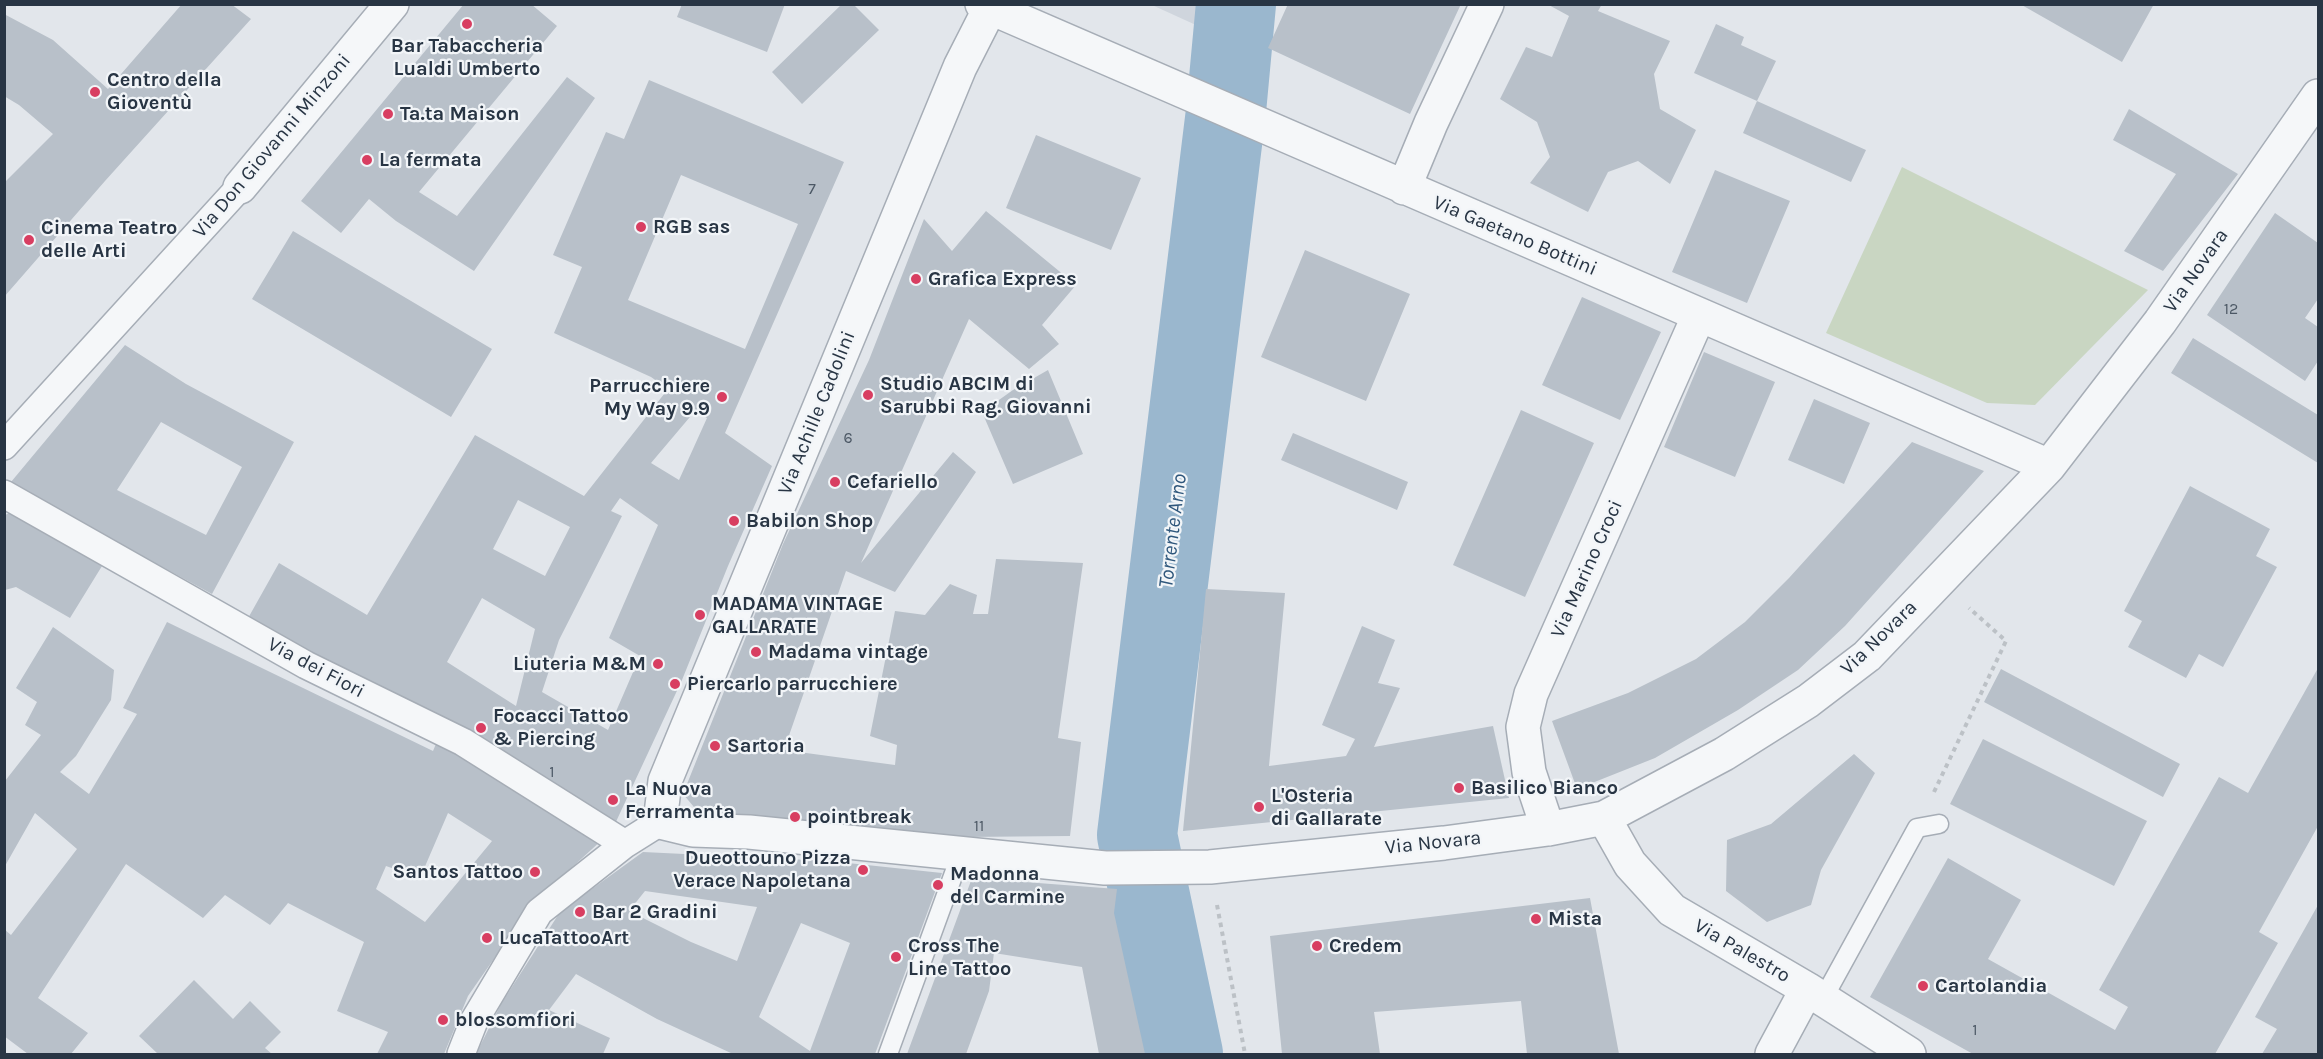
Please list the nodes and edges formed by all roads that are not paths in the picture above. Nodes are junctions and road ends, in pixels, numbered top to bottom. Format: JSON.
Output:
{"nodes":[{"id":1,"x":392,"y":4,"type":"edge"},
{"id":2,"x":1487,"y":4,"type":"edge"},
{"id":3,"x":986,"y":6,"type":"edge"},
{"id":4,"x":2319,"y":96,"type":"edge"},
{"id":5,"x":240,"y":187,"type":"joint"},
{"id":6,"x":1404,"y":188,"type":"junction"},
{"id":7,"x":1699,"y":315,"type":"junction"},
{"id":8,"x":4,"y":446,"type":"edge"},
{"id":9,"x":2049,"y":466,"type":"junction"},
{"id":10,"x":4,"y":494,"type":"edge"},
{"id":11,"x":1605,"y":818,"type":"junction"},
{"id":12,"x":660,"y":822,"type":"junction"},
{"id":13,"x":1940,"y":824,"type":"dead end"},
{"id":14,"x":1548,"y":829,"type":"junction"},
{"id":15,"x":625,"y":844,"type":"junction"},
{"id":16,"x":962,"y":854,"type":"junction"},
{"id":17,"x":1815,"y":994,"type":"junction"},
{"id":18,"x":461,"y":1054,"type":"edge"},
{"id":19,"x":888,"y":1054,"type":"edge"},
{"id":20,"x":1772,"y":1054,"type":"edge"},
{"id":21,"x":1909,"y":1054,"type":"edge"}],
"edges":[{"from":1,"to":5,"type":"street","name":"Via Don Giovanni Minzoni"},
{"from":2,"to":6,"type":"street"},
{"from":3,"to":6,"type":"street","name":"Via Gaetano Bottini"},
{"from":3,"to":12,"type":"street","name":"Via Achille Cadolini"},
{"from":4,"to":9,"type":"street","name":"Via Novara"},
{"from":5,"to":8,"type":"street","name":"Via Don Giovanni Minzoni"},
{"from":6,"to":7,"type":"street","name":"Via Gaetano Bottini"},
{"from":7,"to":9,"type":"street","name":"Via Gaetano Bottini"},
{"from":7,"to":14,"type":"street","name":"Via Marino Croci"},
{"from":9,"to":11,"type":"street","name":"Via Novara"},
{"from":10,"to":15,"type":"street","name":"Via dei Fiori"},
{"from":11,"to":14,"type":"street","name":"Via Novara"},
{"from":11,"to":17,"type":"street","name":"Via Palestro"},
{"from":12,"to":15,"type":"street"},
{"from":12,"to":16,"type":"street","name":"Via Novara"},
{"from":13,"to":17,"type":"lane"},
{"from":14,"to":16,"type":"street","name":"Via Novara"},
{"from":15,"to":18,"type":"street"},
{"from":16,"to":19,"type":"lane"},
{"from":17,"to":20,"type":"street"},
{"from":17,"to":21,"type":"street","name":"Via Palestro"}]}
